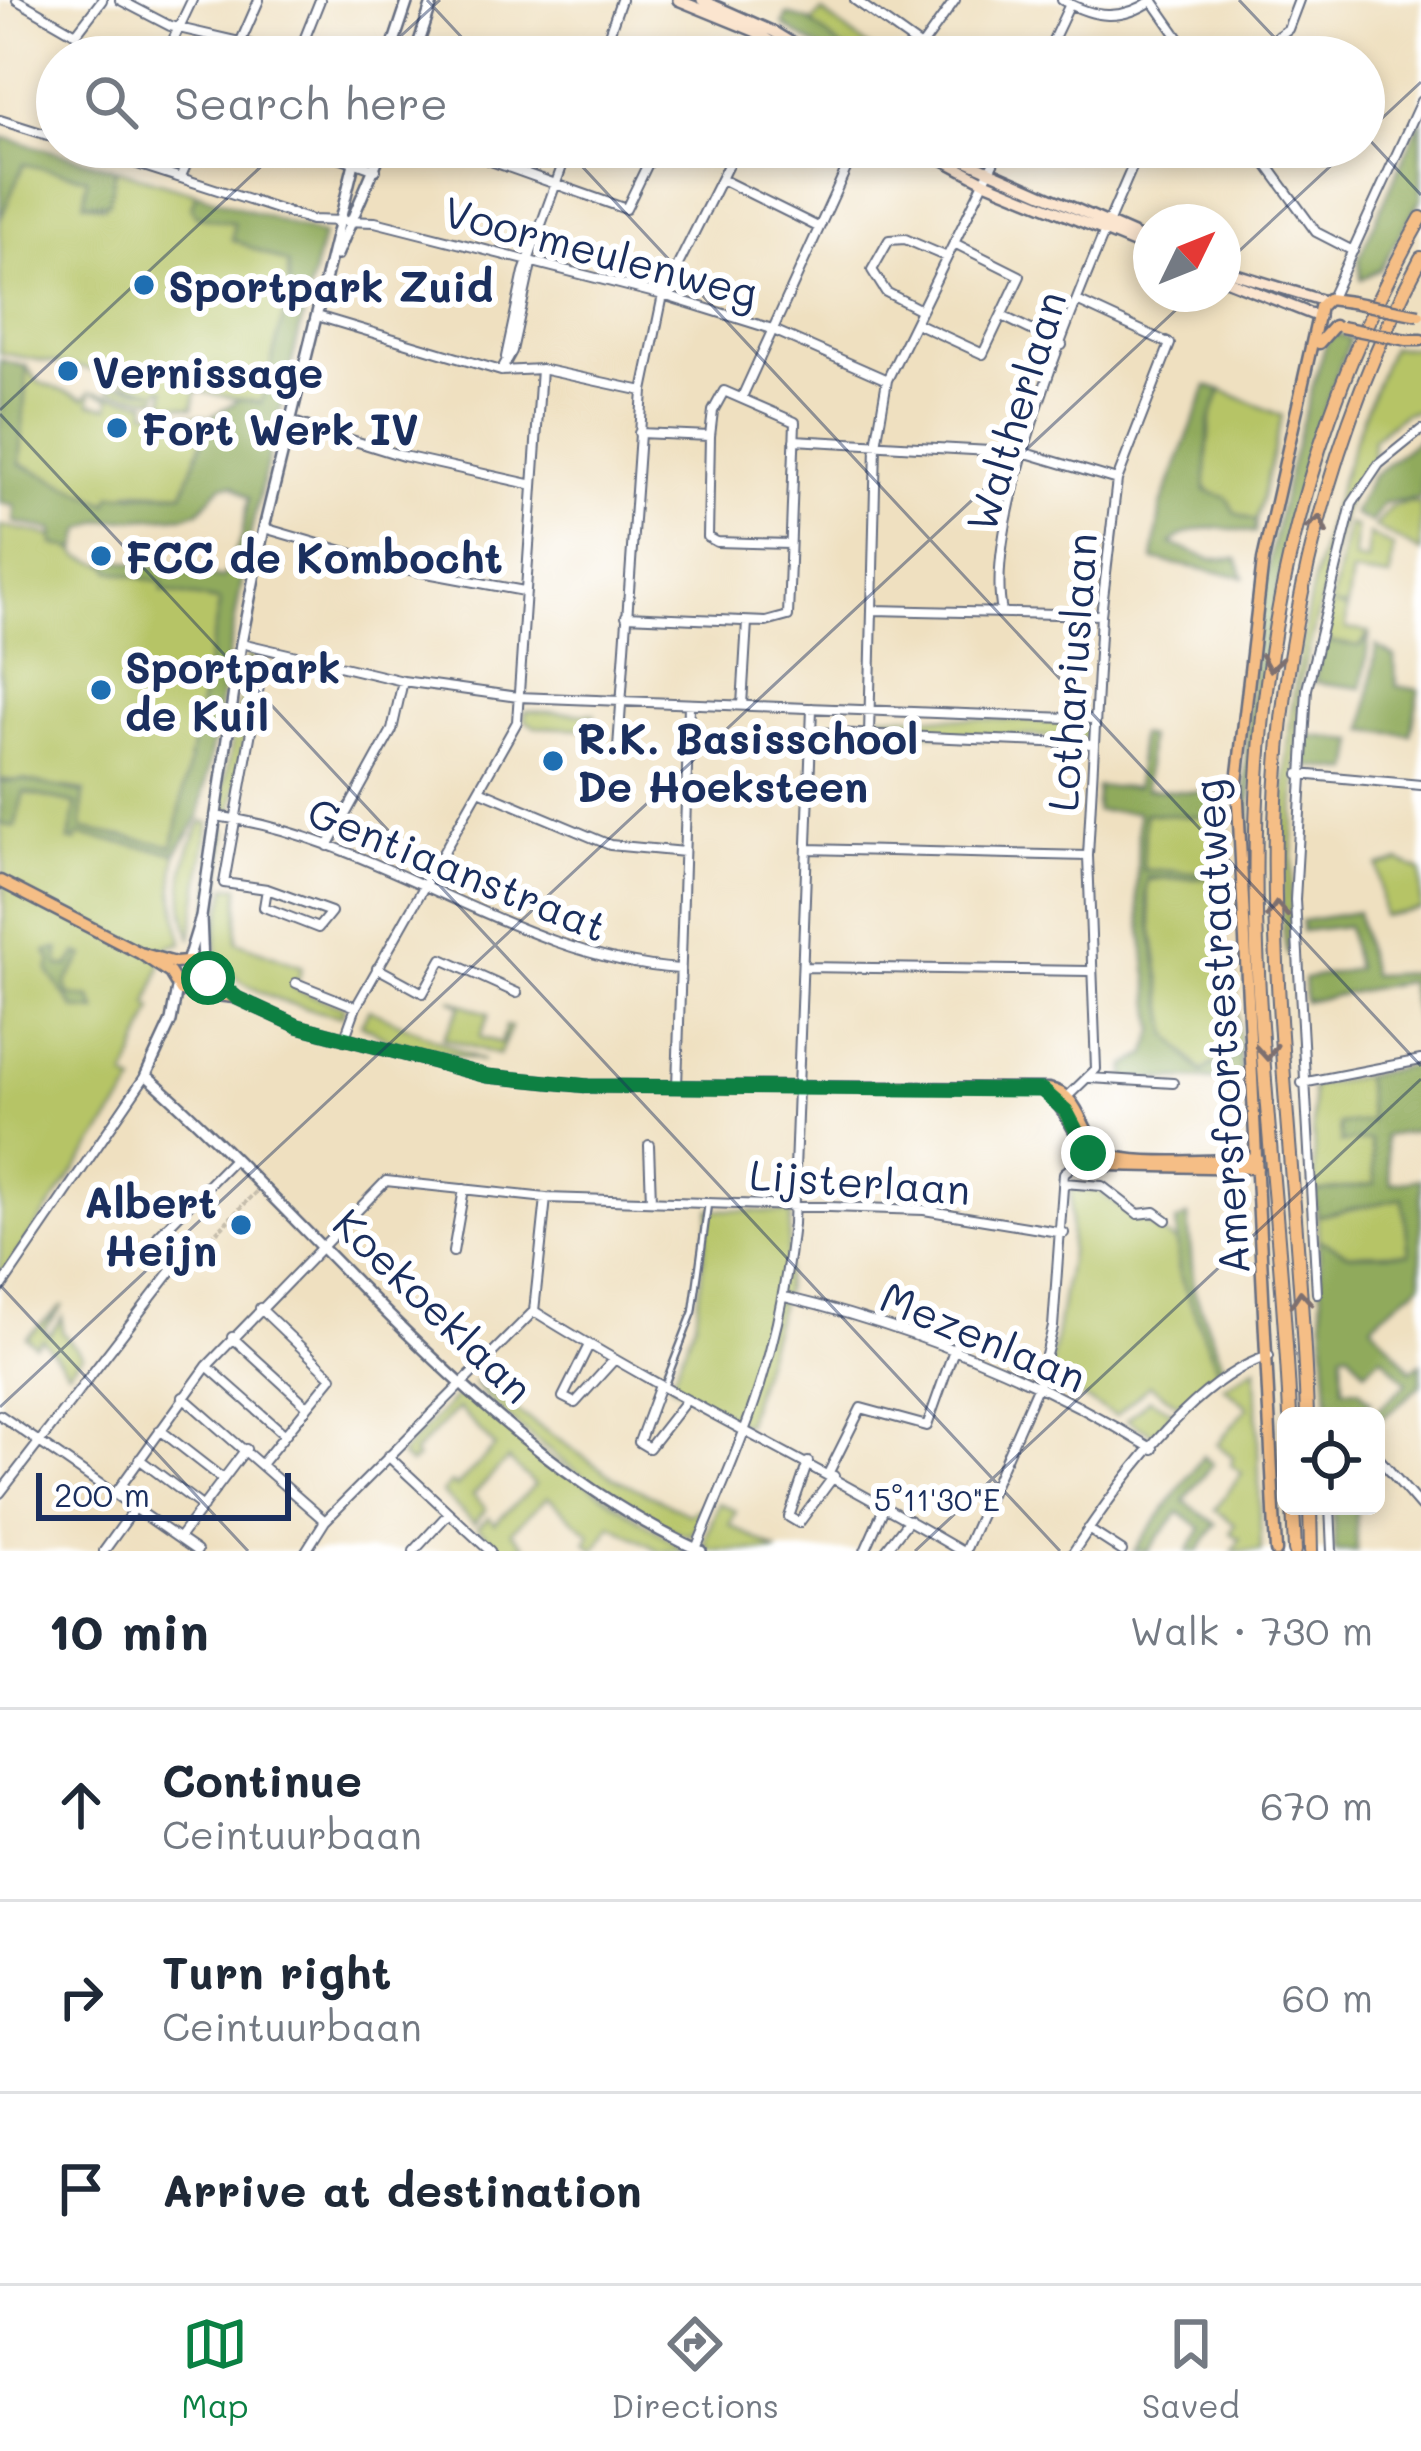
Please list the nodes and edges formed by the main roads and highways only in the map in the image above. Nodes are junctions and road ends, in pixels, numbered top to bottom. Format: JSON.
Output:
{"nodes":[{"id":1,"x":678,"y":0,"type":"edge"},
{"id":2,"x":702,"y":0,"type":"edge"},
{"id":3,"x":723,"y":8,"type":"edge"},
{"id":4,"x":766,"y":36,"type":"edge"},
{"id":5,"x":965,"y":168,"type":"edge"},
{"id":6,"x":970,"y":168,"type":"edge"},
{"id":7,"x":987,"y":178,"type":"junction"},
{"id":8,"x":1421,"y":218,"type":"edge"},
{"id":9,"x":1133,"y":239,"type":"edge"},
{"id":10,"x":1421,"y":258,"type":"edge"},
{"id":11,"x":1241,"y":279,"type":"edge"},
{"id":12,"x":1241,"y":283,"type":"edge"},
{"id":13,"x":1328,"y":300,"type":"junction"},
{"id":14,"x":1420,"y":315,"type":"edge"},
{"id":15,"x":1320,"y":318,"type":"junction"},
{"id":16,"x":1338,"y":326,"type":"junction"},
{"id":17,"x":1414,"y":340,"type":"edge"},
{"id":18,"x":1310,"y":363,"type":"junction"},
{"id":19,"x":0,"y":880,"type":"edge"},
{"id":20,"x":206,"y":969,"type":"junction"},
{"id":21,"x":179,"y":971,"type":"junction"},
{"id":22,"x":197,"y":992,"type":"junction"},
{"id":23,"x":237,"y":998,"type":"junction"},
{"id":24,"x":1257,"y":1164,"type":"junction"},
{"id":25,"x":1289,"y":1407,"type":"edge"},
{"id":26,"x":1306,"y":1407,"type":"edge"},
{"id":27,"x":1293,"y":1515,"type":"edge"},
{"id":28,"x":1310,"y":1515,"type":"edge"},
{"id":29,"x":1276,"y":1551,"type":"edge"},
{"id":30,"x":1295,"y":1551,"type":"edge"},
{"id":31,"x":1311,"y":1551,"type":"edge"}],
"edges":[{"from":1,"to":3,"type":"main road"},
{"from":2,"to":3,"type":"main road"},
{"from":3,"to":4,"type":"main road"},
{"from":5,"to":7,"type":"main road"},
{"from":6,"to":7,"type":"main road"},
{"from":7,"to":9,"type":"main road"},
{"from":8,"to":25,"type":"highway","one_way":true},
{"from":26,"to":10,"type":"highway","one_way":true},
{"from":11,"to":13,"type":"main road"},
{"from":12,"to":15,"type":"main road"},
{"from":13,"to":14,"type":"main road","bridge":true},
{"from":13,"to":15,"type":"main road","name":"Amersfoortsestraatweg"},
{"from":15,"to":16,"type":"main road"},
{"from":15,"to":18,"type":"main road","name":"Amersfoortsestraatweg"},
{"from":16,"to":17,"type":"main road","bridge":true},
{"from":16,"to":18,"type":"main road","name":"Amersfoortsestraatweg"},
{"from":18,"to":24,"type":"main road","name":"Amersfoortsestraatweg"},
{"from":19,"to":21,"type":"main road"},
{"from":20,"to":21,"type":"main road"},
{"from":20,"to":22,"type":"main road"},
{"from":20,"to":23,"type":"main road"},
{"from":21,"to":22,"type":"main road"},
{"from":22,"to":23,"type":"main road"},
{"from":23,"to":24,"type":"main road"},
{"from":24,"to":29,"type":"main road","name":"Amersfoortsestraatweg"},
{"from":27,"to":30,"type":"highway"},
{"from":28,"to":31,"type":"highway"}]}
